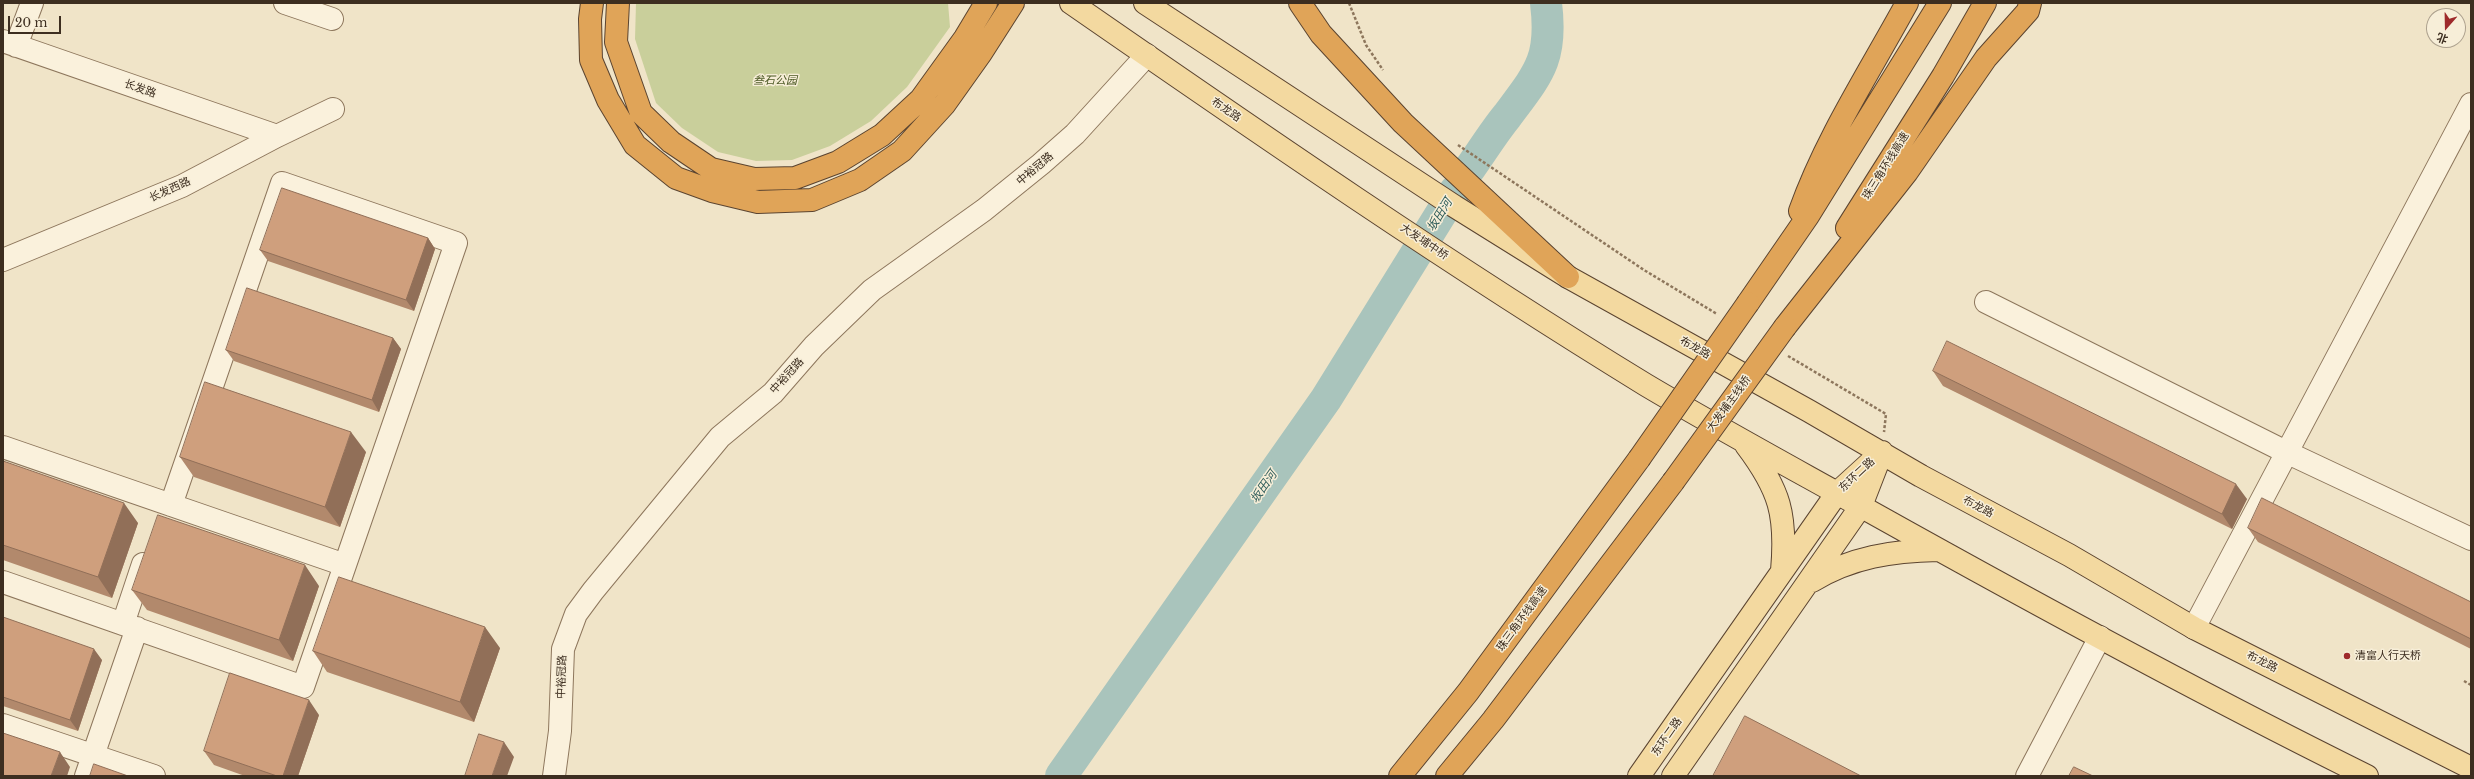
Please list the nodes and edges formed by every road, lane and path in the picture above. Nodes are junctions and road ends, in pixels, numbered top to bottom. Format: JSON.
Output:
{"nodes":[{"id":1,"x":32,"y":3,"type":"edge"},
{"id":2,"x":285,"y":3,"type":"edge"},
{"id":3,"x":592,"y":3,"type":"edge"},
{"id":4,"x":618,"y":3,"type":"edge"},
{"id":5,"x":986,"y":3,"type":"edge"},
{"id":6,"x":1013,"y":3,"type":"edge"},
{"id":7,"x":1071,"y":3,"type":"edge"},
{"id":8,"x":1145,"y":3,"type":"edge"},
{"id":9,"x":1300,"y":3,"type":"edge"},
{"id":10,"x":1349,"y":3,"type":"edge"},
{"id":11,"x":1907,"y":3,"type":"edge"},
{"id":12,"x":1940,"y":3,"type":"edge"},
{"id":13,"x":1984,"y":3,"type":"edge"},
{"id":14,"x":2030,"y":3,"type":"edge"},
{"id":15,"x":332,"y":19,"type":"dead end"},
{"id":16,"x":10,"y":44,"type":"edge"},
{"id":17,"x":1147,"y":56,"type":"junction"},
{"id":18,"x":1388,"y":77,"type":"dead end"},
{"id":19,"x":2471,"y":104,"type":"edge"},
{"id":20,"x":333,"y":109,"type":"dead end"},
{"id":21,"x":277,"y":136,"type":"junction"},
{"id":22,"x":1453,"y":142,"type":"dead end"},
{"id":23,"x":1382,"y":215,"type":"joint"},
{"id":24,"x":1787,"y":246,"type":"junction"},
{"id":25,"x":3,"y":260,"type":"edge"},
{"id":26,"x":1568,"y":277,"type":"junction"},
{"id":27,"x":1986,"y":302,"type":"dead end"},
{"id":28,"x":1724,"y":318,"type":"dead end"},
{"id":29,"x":1785,"y":327,"type":"junction"},
{"id":30,"x":1785,"y":354,"type":"dead end"},
{"id":31,"x":1742,"y":439,"type":"junction"},
{"id":32,"x":3,"y":448,"type":"edge"},
{"id":33,"x":1882,"y":452,"type":"junction"},
{"id":34,"x":2286,"y":452,"type":"junction"},
{"id":35,"x":1837,"y":493,"type":"junction"},
{"id":36,"x":168,"y":504,"type":"junction"},
{"id":37,"x":1861,"y":506,"type":"junction"},
{"id":38,"x":157,"y":526,"type":"edge"},
{"id":39,"x":2471,"y":539,"type":"edge"},
{"id":40,"x":149,"y":548,"type":"edge"},
{"id":41,"x":1939,"y":550,"type":"junction"},
{"id":42,"x":345,"y":565,"type":"junction"},
{"id":43,"x":1782,"y":573,"type":"junction"},
{"id":44,"x":3,"y":582,"type":"edge"},
{"id":45,"x":1808,"y":584,"type":"junction"},
{"id":46,"x":130,"y":626,"type":"junction"},
{"id":47,"x":2194,"y":628,"type":"junction"},
{"id":48,"x":2100,"y":637,"type":"junction"},
{"id":49,"x":2464,"y":681,"type":"dead end"},
{"id":50,"x":2471,"y":685,"type":"edge"},
{"id":51,"x":3,"y":725,"type":"edge"},
{"id":52,"x":93,"y":755,"type":"junction"},
{"id":53,"x":2471,"y":768,"type":"edge"},
{"id":54,"x":86,"y":776,"type":"edge"},
{"id":55,"x":154,"y":776,"type":"edge"},
{"id":56,"x":554,"y":776,"type":"edge"},
{"id":57,"x":1400,"y":776,"type":"edge"},
{"id":58,"x":1447,"y":776,"type":"edge"},
{"id":59,"x":1640,"y":776,"type":"edge"},
{"id":60,"x":1673,"y":776,"type":"edge"},
{"id":61,"x":2027,"y":776,"type":"edge"},
{"id":62,"x":2367,"y":776,"type":"edge"}],
"edges":[{"from":1,"to":16,"type":"street"},
{"from":2,"to":15,"type":"street"},
{"from":3,"to":6,"type":"highway"},
{"from":4,"to":5,"type":"highway"},
{"from":7,"to":17,"type":"main road","name":"布龙路"},
{"from":8,"to":26,"type":"main road","name":"布龙路"},
{"from":9,"to":26,"type":"highway"},
{"from":10,"to":18,"type":"path"},
{"from":11,"to":24,"type":"highway"},
{"from":12,"to":24,"type":"highway"},
{"from":13,"to":29,"type":"highway","name":"珠三角环线高速"},
{"from":14,"to":29,"type":"highway"},
{"from":16,"to":21,"type":"street","name":"长发路"},
{"from":17,"to":23,"type":"main road","name":"布龙路"},
{"from":17,"to":56,"type":"street","name":"中裕冠路"},
{"from":19,"to":34,"type":"street"},
{"from":20,"to":21,"type":"street","name":"长发西路"},
{"from":21,"to":25,"type":"street","name":"长发西路"},
{"from":22,"to":28,"type":"path"},
{"from":23,"to":31,"type":"main road","name":"大发埔中桥"},
{"from":24,"to":57,"type":"highway","name":"珠三角环线高速","bridge":true},
{"from":26,"to":33,"type":"main road","name":"布龙路"},
{"from":27,"to":34,"type":"street"},
{"from":29,"to":58,"type":"highway","name":"大发埔主线桥","bridge":true},
{"from":30,"to":33,"type":"path"},
{"from":31,"to":35,"type":"main road"},
{"from":31,"to":43,"type":"main road"},
{"from":32,"to":36,"type":"street"},
{"from":33,"to":35,"type":"main road","name":"东环二路"},
{"from":33,"to":37,"type":"main road","name":"东环二路"},
{"from":33,"to":47,"type":"main road","name":"布龙路"},
{"from":34,"to":39,"type":"street"},
{"from":34,"to":47,"type":"street"},
{"from":35,"to":37,"type":"main road"},
{"from":35,"to":43,"type":"main road","name":"东环二路"},
{"from":36,"to":38,"type":"street"},
{"from":36,"to":42,"type":"street"},
{"from":36,"to":42,"type":"street"},
{"from":37,"to":41,"type":"main road"},
{"from":37,"to":45,"type":"main road","name":"东环二路"},
{"from":40,"to":46,"type":"street"},
{"from":41,"to":45,"type":"main road"},
{"from":41,"to":48,"type":"main road"},
{"from":42,"to":46,"type":"street"},
{"from":43,"to":59,"type":"main road","name":"东环二路"},
{"from":44,"to":46,"type":"street"},
{"from":45,"to":60,"type":"main road","name":"东环二路"},
{"from":46,"to":52,"type":"street"},
{"from":47,"to":53,"type":"main road","name":"布龙路"},
{"from":48,"to":61,"type":"street"},
{"from":48,"to":62,"type":"main road"},
{"from":49,"to":50,"type":"path"},
{"from":51,"to":52,"type":"street"},
{"from":52,"to":54,"type":"street"},
{"from":52,"to":55,"type":"street"}]}
